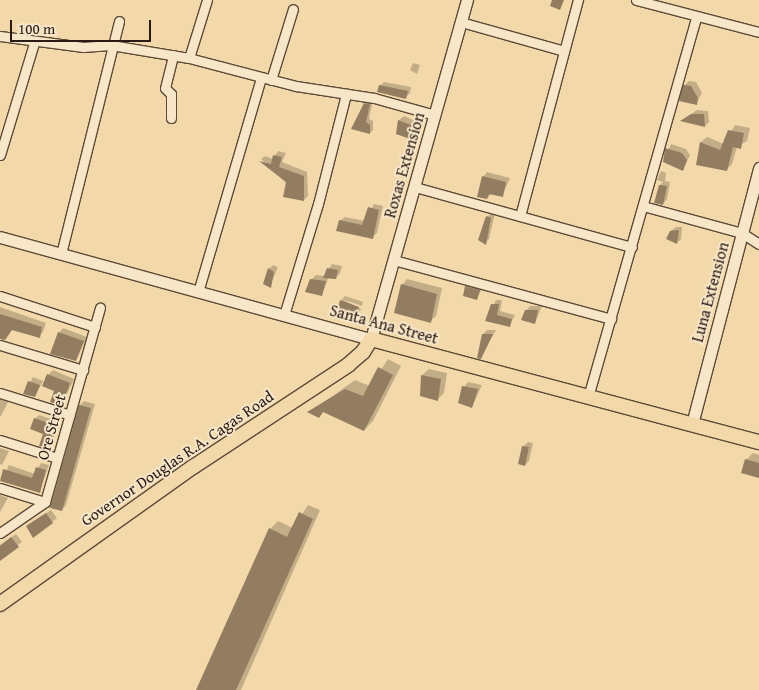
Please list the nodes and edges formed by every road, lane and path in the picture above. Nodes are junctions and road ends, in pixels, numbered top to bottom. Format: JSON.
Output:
{"nodes":[{"id":1,"x":207,"y":0,"type":"edge"},
{"id":2,"x":467,"y":0,"type":"edge"},
{"id":3,"x":578,"y":0,"type":"edge"},
{"id":4,"x":636,"y":0,"type":"edge"},
{"id":5,"x":293,"y":9,"type":"dead end"},
{"id":6,"x":696,"y":17,"type":"junction"},
{"id":7,"x":119,"y":21,"type":"dead end"},
{"id":8,"x":461,"y":22,"type":"junction"},
{"id":9,"x":759,"y":32,"type":"edge"},
{"id":10,"x":0,"y":36,"type":"edge"},
{"id":11,"x":34,"y":43,"type":"junction"},
{"id":12,"x":111,"y":46,"type":"junction"},
{"id":13,"x":564,"y":51,"type":"junction"},
{"id":14,"x":173,"y":56,"type":"junction"},
{"id":15,"x":188,"y":58,"type":"junction"},
{"id":16,"x":261,"y":78,"type":"junction"},
{"id":17,"x":271,"y":80,"type":"junction"},
{"id":18,"x":346,"y":94,"type":"junction"},
{"id":19,"x":435,"y":115,"type":"junction"},
{"id":20,"x":171,"y":118,"type":"dead end"},
{"id":21,"x":0,"y":155,"type":"edge"},
{"id":22,"x":759,"y":168,"type":"edge"},
{"id":23,"x":415,"y":187,"type":"junction"},
{"id":24,"x":643,"y":206,"type":"junction"},
{"id":25,"x":520,"y":216,"type":"junction"},
{"id":26,"x":742,"y":233,"type":"junction"},
{"id":27,"x":0,"y":237,"type":"edge"},
{"id":28,"x":759,"y":244,"type":"edge"},
{"id":29,"x":632,"y":247,"type":"junction"},
{"id":30,"x":61,"y":254,"type":"junction"},
{"id":31,"x":394,"y":260,"type":"junction"},
{"id":32,"x":198,"y":292,"type":"junction"},
{"id":33,"x":0,"y":296,"type":"edge"},
{"id":34,"x":100,"y":308,"type":"dead end"},
{"id":35,"x":284,"y":315,"type":"junction"},
{"id":36,"x":610,"y":319,"type":"junction"},
{"id":37,"x":95,"y":326,"type":"junction"},
{"id":38,"x":372,"y":339,"type":"junction"},
{"id":39,"x":0,"y":345,"type":"edge"},
{"id":40,"x":83,"y":370,"type":"junction"},
{"id":41,"x":0,"y":393,"type":"edge"},
{"id":42,"x":588,"y":397,"type":"junction"},
{"id":43,"x":70,"y":415,"type":"junction"},
{"id":44,"x":692,"y":424,"type":"junction"},
{"id":45,"x":0,"y":440,"type":"edge"},
{"id":46,"x":759,"y":442,"type":"edge"},
{"id":47,"x":58,"y":458,"type":"junction"},
{"id":48,"x":0,"y":488,"type":"edge"},
{"id":49,"x":45,"y":502,"type":"junction"},
{"id":50,"x":0,"y":533,"type":"edge"},
{"id":51,"x":0,"y":604,"type":"edge"}],
"edges":[{"from":1,"to":15,"type":"street"},
{"from":2,"to":8,"type":"main road","name":"Roxas Extension"},
{"from":3,"to":13,"type":"street"},
{"from":4,"to":6,"type":"street"},
{"from":5,"to":17,"type":"street"},
{"from":6,"to":9,"type":"street"},
{"from":6,"to":24,"type":"street"},
{"from":7,"to":12,"type":"street"},
{"from":8,"to":13,"type":"street"},
{"from":8,"to":19,"type":"main road","name":"Roxas Extension"},
{"from":10,"to":11,"type":"street"},
{"from":11,"to":12,"type":"street"},
{"from":11,"to":21,"type":"street"},
{"from":12,"to":14,"type":"street"},
{"from":12,"to":30,"type":"street"},
{"from":13,"to":25,"type":"street"},
{"from":14,"to":15,"type":"street"},
{"from":14,"to":20,"type":"street"},
{"from":15,"to":16,"type":"street"},
{"from":16,"to":17,"type":"street"},
{"from":16,"to":32,"type":"street"},
{"from":17,"to":18,"type":"street"},
{"from":18,"to":19,"type":"street"},
{"from":18,"to":35,"type":"street"},
{"from":19,"to":23,"type":"main road","name":"Roxas Extension"},
{"from":22,"to":26,"type":"main road","name":"Luna Extension"},
{"from":23,"to":25,"type":"street"},
{"from":23,"to":31,"type":"main road","name":"Roxas Extension"},
{"from":24,"to":26,"type":"street"},
{"from":24,"to":29,"type":"street"},
{"from":25,"to":29,"type":"street"},
{"from":26,"to":28,"type":"street"},
{"from":26,"to":44,"type":"main road","name":"Luna Extension"},
{"from":27,"to":30,"type":"main road","name":"Santa Ana Street"},
{"from":29,"to":36,"type":"street"},
{"from":30,"to":32,"type":"main road","name":"Santa Ana Street"},
{"from":31,"to":36,"type":"street"},
{"from":31,"to":38,"type":"main road","name":"Roxas Extension"},
{"from":32,"to":35,"type":"main road","name":"Santa Ana Street"},
{"from":33,"to":37,"type":"street"},
{"from":34,"to":37,"type":"street","name":"Ore Street"},
{"from":35,"to":38,"type":"main road","name":"Santa Ana Street"},
{"from":36,"to":42,"type":"street"},
{"from":37,"to":40,"type":"street","name":"Ore Street"},
{"from":38,"to":42,"type":"main road","name":"Santa Ana Street"},
{"from":38,"to":51,"type":"main road","name":"Governor Douglas R.A. Cagas Road"},
{"from":39,"to":40,"type":"street"},
{"from":40,"to":43,"type":"street","name":"Ore Street"},
{"from":41,"to":43,"type":"street"},
{"from":42,"to":44,"type":"main road","name":"Santa Ana Street"},
{"from":43,"to":47,"type":"street","name":"Ore Street"},
{"from":44,"to":46,"type":"main road","name":"Santa Ana Street"},
{"from":45,"to":47,"type":"street"},
{"from":47,"to":49,"type":"street","name":"Ore Street"},
{"from":48,"to":49,"type":"street"},
{"from":49,"to":50,"type":"street"}]}
